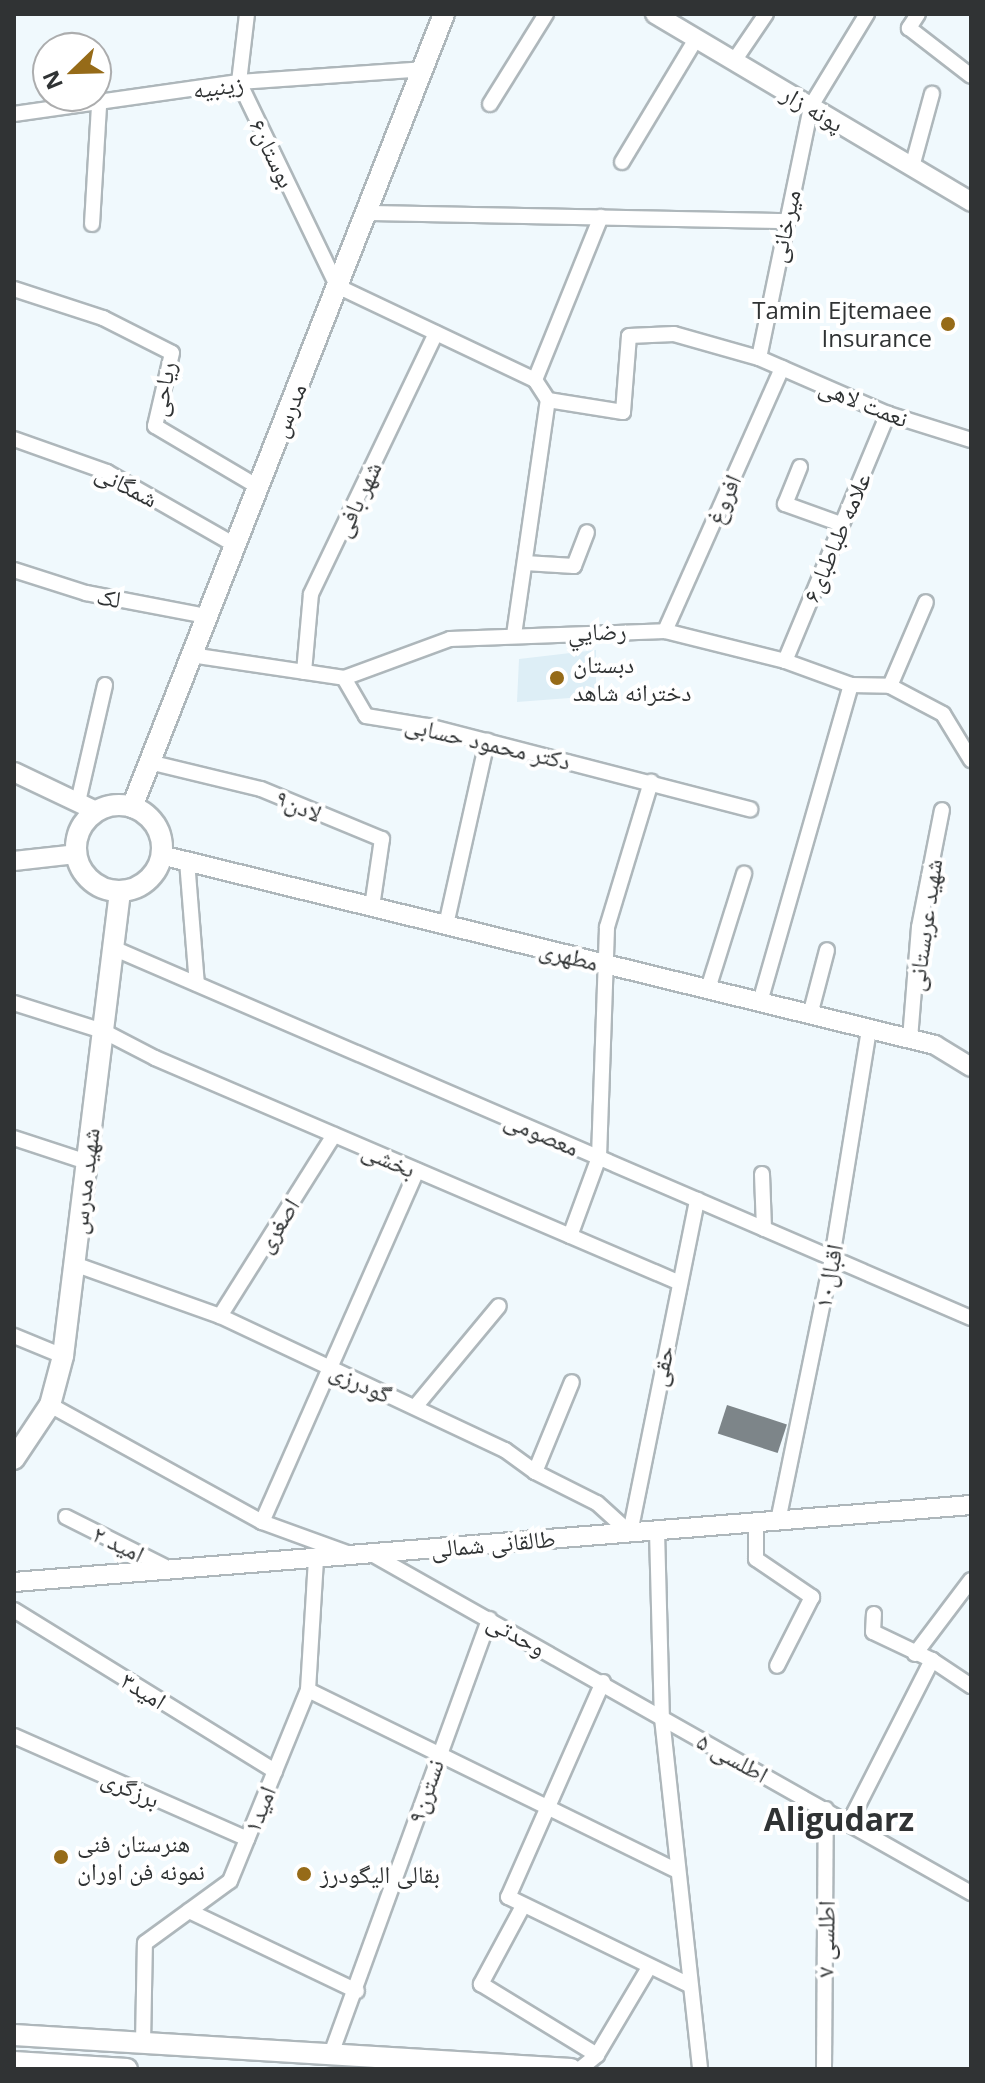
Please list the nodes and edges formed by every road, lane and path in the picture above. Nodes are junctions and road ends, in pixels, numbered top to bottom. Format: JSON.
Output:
{"nodes":[{"id":1,"x":247,"y":14,"type":"edge"},
{"id":2,"x":444,"y":14,"type":"edge"},
{"id":3,"x":546,"y":14,"type":"edge"},
{"id":4,"x":655,"y":14,"type":"edge"},
{"id":5,"x":766,"y":14,"type":"edge"},
{"id":6,"x":867,"y":14,"type":"edge"},
{"id":7,"x":918,"y":14,"type":"edge"},
{"id":8,"x":682,"y":21,"type":"edge"},
{"id":9,"x":696,"y":39,"type":"junction"},
{"id":10,"x":734,"y":61,"type":"junction"},
{"id":11,"x":423,"y":69,"type":"junction"},
{"id":12,"x":971,"y":76,"type":"edge"},
{"id":13,"x":239,"y":82,"type":"junction"},
{"id":14,"x":932,"y":94,"type":"dead end"},
{"id":15,"x":112,"y":103,"type":"edge"},
{"id":16,"x":490,"y":104,"type":"dead end"},
{"id":17,"x":811,"y":106,"type":"junction"},
{"id":18,"x":99,"y":112,"type":"edge"},
{"id":19,"x":622,"y":162,"type":"dead end"},
{"id":20,"x":912,"y":167,"type":"junction"},
{"id":21,"x":971,"y":202,"type":"edge"},
{"id":22,"x":366,"y":213,"type":"junction"},
{"id":23,"x":601,"y":217,"type":"junction"},
{"id":24,"x":784,"y":221,"type":"junction"},
{"id":25,"x":92,"y":224,"type":"dead end"},
{"id":26,"x":337,"y":286,"type":"junction"},
{"id":27,"x":14,"y":289,"type":"edge"},
{"id":28,"x":436,"y":333,"type":"junction"},
{"id":29,"x":759,"y":358,"type":"junction"},
{"id":30,"x":782,"y":368,"type":"junction"},
{"id":31,"x":535,"y":380,"type":"junction"},
{"id":32,"x":548,"y":400,"type":"junction"},
{"id":33,"x":888,"y":414,"type":"junction"},
{"id":34,"x":14,"y":439,"type":"edge"},
{"id":35,"x":971,"y":440,"type":"edge"},
{"id":36,"x":800,"y":467,"type":"dead end"},
{"id":37,"x":258,"y":487,"type":"junction"},
{"id":38,"x":841,"y":524,"type":"junction"},
{"id":39,"x":587,"y":532,"type":"dead end"},
{"id":40,"x":235,"y":545,"type":"junction"},
{"id":41,"x":525,"y":563,"type":"junction"},
{"id":42,"x":14,"y":570,"type":"edge"},
{"id":43,"x":926,"y":602,"type":"dead end"},
{"id":44,"x":207,"y":616,"type":"junction"},
{"id":45,"x":665,"y":631,"type":"junction"},
{"id":46,"x":514,"y":635,"type":"junction"},
{"id":47,"x":191,"y":655,"type":"junction"},
{"id":48,"x":785,"y":661,"type":"junction"},
{"id":49,"x":304,"y":672,"type":"junction"},
{"id":50,"x":344,"y":678,"type":"junction"},
{"id":51,"x":105,"y":685,"type":"dead end"},
{"id":52,"x":851,"y":685,"type":"junction"},
{"id":53,"x":890,"y":686,"type":"junction"},
{"id":54,"x":487,"y":741,"type":"junction"},
{"id":55,"x":971,"y":760,"type":"edge"},
{"id":56,"x":149,"y":762,"type":"junction"},
{"id":57,"x":14,"y":772,"type":"edge"},
{"id":58,"x":651,"y":782,"type":"junction"},
{"id":59,"x":87,"y":807,"type":"junction"},
{"id":60,"x":132,"y":807,"type":"junction"},
{"id":61,"x":750,"y":809,"type":"dead end"},
{"id":62,"x":942,"y":810,"type":"dead end"},
{"id":63,"x":76,"y":854,"type":"junction"},
{"id":64,"x":161,"y":855,"type":"junction"},
{"id":65,"x":14,"y":861,"type":"edge"},
{"id":66,"x":187,"y":861,"type":"junction"},
{"id":67,"x":744,"y":874,"type":"dead end"},
{"id":68,"x":120,"y":892,"type":"junction"},
{"id":69,"x":372,"y":907,"type":"junction"},
{"id":70,"x":446,"y":925,"type":"junction"},
{"id":71,"x":113,"y":948,"type":"junction"},
{"id":72,"x":827,"y":950,"type":"dead end"},
{"id":73,"x":609,"y":965,"type":"junction"},
{"id":74,"x":197,"y":984,"type":"junction"},
{"id":75,"x":708,"y":989,"type":"junction"},
{"id":76,"x":760,"y":1002,"type":"junction"},
{"id":77,"x":14,"y":1003,"type":"edge"},
{"id":78,"x":810,"y":1015,"type":"junction"},
{"id":79,"x":869,"y":1029,"type":"junction"},
{"id":80,"x":103,"y":1031,"type":"junction"},
{"id":81,"x":910,"y":1039,"type":"junction"},
{"id":82,"x":971,"y":1067,"type":"edge"},
{"id":83,"x":334,"y":1135,"type":"junction"},
{"id":84,"x":14,"y":1138,"type":"edge"},
{"id":85,"x":599,"y":1157,"type":"junction"},
{"id":86,"x":87,"y":1162,"type":"junction"},
{"id":87,"x":417,"y":1171,"type":"junction"},
{"id":88,"x":762,"y":1174,"type":"dead end"},
{"id":89,"x":697,"y":1200,"type":"junction"},
{"id":90,"x":764,"y":1229,"type":"junction"},
{"id":91,"x":570,"y":1236,"type":"junction"},
{"id":92,"x":832,"y":1258,"type":"junction"},
{"id":93,"x":74,"y":1264,"type":"junction"},
{"id":94,"x":678,"y":1282,"type":"junction"},
{"id":95,"x":499,"y":1306,"type":"dead end"},
{"id":96,"x":220,"y":1316,"type":"junction"},
{"id":97,"x":971,"y":1318,"type":"edge"},
{"id":98,"x":14,"y":1336,"type":"edge"},
{"id":99,"x":63,"y":1356,"type":"junction"},
{"id":100,"x":334,"y":1369,"type":"junction"},
{"id":101,"x":572,"y":1382,"type":"dead end"},
{"id":102,"x":50,"y":1405,"type":"junction"},
{"id":103,"x":415,"y":1407,"type":"junction"},
{"id":104,"x":14,"y":1459,"type":"edge"},
{"id":105,"x":535,"y":1472,"type":"junction"},
{"id":106,"x":971,"y":1505,"type":"edge"},
{"id":107,"x":66,"y":1517,"type":"dead end"},
{"id":108,"x":778,"y":1521,"type":"junction"},
{"id":109,"x":262,"y":1522,"type":"junction"},
{"id":110,"x":756,"y":1522,"type":"junction"},
{"id":111,"x":657,"y":1531,"type":"junction"},
{"id":112,"x":630,"y":1533,"type":"junction"},
{"id":113,"x":361,"y":1554,"type":"junction"},
{"id":114,"x":316,"y":1558,"type":"junction"},
{"id":115,"x":171,"y":1569,"type":"junction"},
{"id":116,"x":971,"y":1580,"type":"edge"},
{"id":117,"x":14,"y":1582,"type":"edge"},
{"id":118,"x":14,"y":1610,"type":"edge"},
{"id":119,"x":874,"y":1614,"type":"dead end"},
{"id":120,"x":489,"y":1619,"type":"junction"},
{"id":121,"x":915,"y":1654,"type":"junction"},
{"id":122,"x":932,"y":1660,"type":"junction"},
{"id":123,"x":777,"y":1666,"type":"dead end"},
{"id":124,"x":603,"y":1682,"type":"junction"},
{"id":125,"x":971,"y":1686,"type":"edge"},
{"id":126,"x":308,"y":1690,"type":"junction"},
{"id":127,"x":662,"y":1718,"type":"junction"},
{"id":128,"x":14,"y":1736,"type":"edge"},
{"id":129,"x":437,"y":1754,"type":"junction"},
{"id":130,"x":275,"y":1771,"type":"junction"},
{"id":131,"x":546,"y":1807,"type":"junction"},
{"id":132,"x":826,"y":1809,"type":"junction"},
{"id":133,"x":850,"y":1821,"type":"junction"},
{"id":134,"x":247,"y":1839,"type":"junction"},
{"id":135,"x":678,"y":1871,"type":"junction"},
{"id":136,"x":971,"y":1893,"type":"edge"},
{"id":137,"x":523,"y":1906,"type":"junction"},
{"id":138,"x":189,"y":1911,"type":"junction"},
{"id":139,"x":648,"y":1969,"type":"junction"},
{"id":140,"x":691,"y":1986,"type":"junction"},
{"id":141,"x":357,"y":1991,"type":"junction"},
{"id":142,"x":14,"y":2035,"type":"edge"},
{"id":143,"x":143,"y":2043,"type":"junction"},
{"id":144,"x":331,"y":2054,"type":"junction"},
{"id":145,"x":597,"y":2055,"type":"junction"},
{"id":146,"x":14,"y":2062,"type":"edge"},
{"id":147,"x":127,"y":2069,"type":"edge"},
{"id":148,"x":571,"y":2069,"type":"edge"},
{"id":149,"x":580,"y":2069,"type":"edge"},
{"id":150,"x":700,"y":2069,"type":"edge"},
{"id":151,"x":824,"y":2069,"type":"edge"}],
"edges":[{"from":1,"to":13,"type":"street"},
{"from":2,"to":11,"type":"main road","name":"مدرس"},
{"from":3,"to":16,"type":"street"},
{"from":4,"to":8,"type":"street","name":"پونه زار"},
{"from":5,"to":10,"type":"street"},
{"from":6,"to":17,"type":"street","name":"میرخانی"},
{"from":7,"to":12,"type":"street"},
{"from":8,"to":9,"type":"street","name":"پونه زار"},
{"from":9,"to":10,"type":"street","name":"پونه زار"},
{"from":9,"to":19,"type":"street"},
{"from":10,"to":17,"type":"street","name":"پونه زار"},
{"from":11,"to":13,"type":"street","name":"زینبیه"},
{"from":11,"to":22,"type":"main road","name":"مدرس"},
{"from":13,"to":15,"type":"street","name":"زینبیه"},
{"from":13,"to":26,"type":"street","name":"بوستان۶"},
{"from":14,"to":20,"type":"street"},
{"from":17,"to":20,"type":"street","name":"پونه زار"},
{"from":17,"to":24,"type":"street","name":"میرخانی"},
{"from":18,"to":25,"type":"street"},
{"from":20,"to":21,"type":"street","name":"پونه زار"},
{"from":22,"to":23,"type":"street"},
{"from":22,"to":26,"type":"main road","name":"مدرس"},
{"from":23,"to":24,"type":"street"},
{"from":23,"to":31,"type":"street"},
{"from":24,"to":29,"type":"street","name":"میرخانی"},
{"from":26,"to":28,"type":"street"},
{"from":26,"to":37,"type":"main road","name":"مدرس"},
{"from":27,"to":37,"type":"street","name":"ریاحی"},
{"from":28,"to":31,"type":"street"},
{"from":28,"to":49,"type":"street","name":"شهر بافی"},
{"from":29,"to":30,"type":"street","name":"نعمت لاهی"},
{"from":29,"to":32,"type":"street"},
{"from":30,"to":33,"type":"street","name":"نعمت لاهی"},
{"from":30,"to":45,"type":"street","name":"افروغ"},
{"from":31,"to":32,"type":"street"},
{"from":32,"to":41,"type":"street"},
{"from":33,"to":35,"type":"street","name":"نعمت لاهی"},
{"from":33,"to":38,"type":"street","name":"علامه طباطبای۶"},
{"from":34,"to":40,"type":"street","name":"شمگانی"},
{"from":36,"to":38,"type":"street"},
{"from":37,"to":40,"type":"main road","name":"مدرس"},
{"from":38,"to":48,"type":"street","name":"علامه طباطبای۶"},
{"from":39,"to":41,"type":"street"},
{"from":40,"to":44,"type":"main road","name":"مدرس"},
{"from":41,"to":46,"type":"street"},
{"from":42,"to":44,"type":"street","name":"لک"},
{"from":43,"to":53,"type":"street"},
{"from":44,"to":47,"type":"main road","name":"مدرس"},
{"from":45,"to":46,"type":"street","name":"رضایي"},
{"from":45,"to":48,"type":"street","name":"رضایي"},
{"from":46,"to":50,"type":"street","name":"رضایي"},
{"from":47,"to":49,"type":"street","name":"رضایي"},
{"from":47,"to":56,"type":"main road","name":"مدرس"},
{"from":48,"to":52,"type":"street","name":"رضایي"},
{"from":49,"to":50,"type":"street","name":"رضایي"},
{"from":50,"to":54,"type":"street","name":"دکتر محمود حسابی"},
{"from":51,"to":59,"type":"street"},
{"from":52,"to":53,"type":"street","name":"رضایي"},
{"from":52,"to":76,"type":"street"},
{"from":53,"to":55,"type":"street","name":"رضایي"},
{"from":54,"to":58,"type":"street","name":"دکتر محمود حسابی"},
{"from":54,"to":70,"type":"street"},
{"from":56,"to":60,"type":"main road","name":"مدرس"},
{"from":56,"to":69,"type":"street","name":"لادن۹"},
{"from":57,"to":59,"type":"street"},
{"from":58,"to":61,"type":"street","name":"دکتر محمود حسابی"},
{"from":58,"to":73,"type":"street"},
{"from":59,"to":60,"type":"main road"},
{"from":59,"to":63,"type":"main road"},
{"from":60,"to":64,"type":"main road"},
{"from":62,"to":81,"type":"street","name":"شهید عربستانی"},
{"from":63,"to":65,"type":"street"},
{"from":63,"to":68,"type":"main road"},
{"from":64,"to":66,"type":"street","name":"مطهری"},
{"from":64,"to":68,"type":"main road"},
{"from":66,"to":69,"type":"street","name":"مطهری"},
{"from":66,"to":74,"type":"street"},
{"from":67,"to":75,"type":"street"},
{"from":68,"to":71,"type":"main road","name":"شهید مدرس"},
{"from":69,"to":70,"type":"street","name":"مطهری"},
{"from":70,"to":73,"type":"street","name":"مطهری"},
{"from":71,"to":74,"type":"street","name":"معصومی"},
{"from":71,"to":80,"type":"main road","name":"شهید مدرس"},
{"from":72,"to":78,"type":"street"},
{"from":73,"to":75,"type":"street","name":"مطهری"},
{"from":73,"to":85,"type":"street"},
{"from":74,"to":85,"type":"street","name":"معصومی"},
{"from":75,"to":76,"type":"street","name":"مطهری"},
{"from":76,"to":78,"type":"street","name":"مطهری"},
{"from":77,"to":80,"type":"street","name":"بخشی"},
{"from":78,"to":79,"type":"street","name":"مطهری"},
{"from":79,"to":81,"type":"street","name":"مطهری"},
{"from":79,"to":92,"type":"street","name":"اقبال۱۰"},
{"from":80,"to":83,"type":"street","name":"بخشی"},
{"from":80,"to":86,"type":"main road","name":"شهید مدرس"},
{"from":81,"to":82,"type":"street","name":"مطهری"},
{"from":83,"to":87,"type":"street","name":"بخشی"},
{"from":83,"to":96,"type":"street","name":"اصغری"},
{"from":84,"to":86,"type":"street"},
{"from":85,"to":89,"type":"street","name":"معصومی"},
{"from":85,"to":91,"type":"street"},
{"from":86,"to":93,"type":"main road","name":"شهید مدرس"},
{"from":87,"to":91,"type":"street","name":"بخشی"},
{"from":87,"to":100,"type":"street"},
{"from":88,"to":90,"type":"street"},
{"from":89,"to":90,"type":"street","name":"معصومی"},
{"from":89,"to":94,"type":"street","name":"حقی"},
{"from":90,"to":92,"type":"street","name":"معصومی"},
{"from":91,"to":94,"type":"street","name":"بخشی"},
{"from":92,"to":97,"type":"street","name":"معصومی"},
{"from":92,"to":108,"type":"street","name":"اقبال۱۰"},
{"from":93,"to":96,"type":"street","name":"گودرزی"},
{"from":93,"to":99,"type":"main road","name":"شهید مدرس"},
{"from":94,"to":112,"type":"street","name":"حقی"},
{"from":95,"to":103,"type":"street"},
{"from":96,"to":100,"type":"street","name":"گودرزی"},
{"from":98,"to":99,"type":"street"},
{"from":99,"to":102,"type":"main road","name":"شهید مدرس"},
{"from":100,"to":103,"type":"street","name":"گودرزی"},
{"from":100,"to":109,"type":"street"},
{"from":101,"to":105,"type":"street"},
{"from":102,"to":104,"type":"main road","name":"شهید مدرس"},
{"from":102,"to":109,"type":"street","name":"وحدتی"},
{"from":103,"to":105,"type":"street","name":"گودرزی"},
{"from":105,"to":112,"type":"street","name":"گودرزی"},
{"from":106,"to":108,"type":"street","name":"طالقانی شمالی"},
{"from":107,"to":115,"type":"street","name":"امید ۲"},
{"from":108,"to":110,"type":"street","name":"طالقانی شمالی"},
{"from":109,"to":113,"type":"street","name":"وحدتی"},
{"from":110,"to":111,"type":"street","name":"طالقانی شمالی"},
{"from":110,"to":123,"type":"street"},
{"from":111,"to":112,"type":"street","name":"طالقانی شمالی"},
{"from":111,"to":127,"type":"street"},
{"from":112,"to":113,"type":"street","name":"طالقانی شمالی"},
{"from":113,"to":114,"type":"street","name":"طالقانی شمالی"},
{"from":113,"to":120,"type":"street","name":"وحدتی"},
{"from":114,"to":115,"type":"street","name":"طالقانی شمالی"},
{"from":114,"to":126,"type":"street","name":"امید۱"},
{"from":115,"to":117,"type":"street","name":"طالقانی شمالی"},
{"from":116,"to":121,"type":"street"},
{"from":118,"to":130,"type":"street","name":"امید۳"},
{"from":119,"to":121,"type":"street"},
{"from":120,"to":124,"type":"street","name":"وحدتی"},
{"from":120,"to":129,"type":"street","name":"نسترن۹"},
{"from":121,"to":122,"type":"street"},
{"from":122,"to":125,"type":"street"},
{"from":122,"to":133,"type":"street"},
{"from":124,"to":127,"type":"street","name":"وحدتی"},
{"from":124,"to":131,"type":"street"},
{"from":126,"to":129,"type":"street"},
{"from":126,"to":130,"type":"street","name":"امید۱"},
{"from":127,"to":132,"type":"street","name":"اطلسی ۵"},
{"from":127,"to":135,"type":"street"},
{"from":128,"to":134,"type":"street","name":"برزگری"},
{"from":129,"to":131,"type":"street"},
{"from":129,"to":141,"type":"street","name":"نسترن۹"},
{"from":130,"to":134,"type":"street","name":"امید۱"},
{"from":131,"to":135,"type":"street"},
{"from":131,"to":137,"type":"street"},
{"from":132,"to":133,"type":"street","name":"اطلسی ۵"},
{"from":132,"to":151,"type":"street","name":"اطلسی ۷"},
{"from":133,"to":136,"type":"street","name":"اطلسی ۵"},
{"from":134,"to":138,"type":"street","name":"امید۱"},
{"from":135,"to":140,"type":"street"},
{"from":137,"to":139,"type":"street"},
{"from":137,"to":145,"type":"street"},
{"from":138,"to":141,"type":"street"},
{"from":138,"to":143,"type":"street","name":"امید۱"},
{"from":139,"to":140,"type":"street"},
{"from":139,"to":145,"type":"street"},
{"from":140,"to":150,"type":"street"},
{"from":141,"to":144,"type":"street","name":"نسترن۹"},
{"from":142,"to":143,"type":"main road"},
{"from":143,"to":144,"type":"main road"},
{"from":144,"to":148,"type":"main road"},
{"from":145,"to":149,"type":"street"},
{"from":146,"to":147,"type":"main road"}]}
